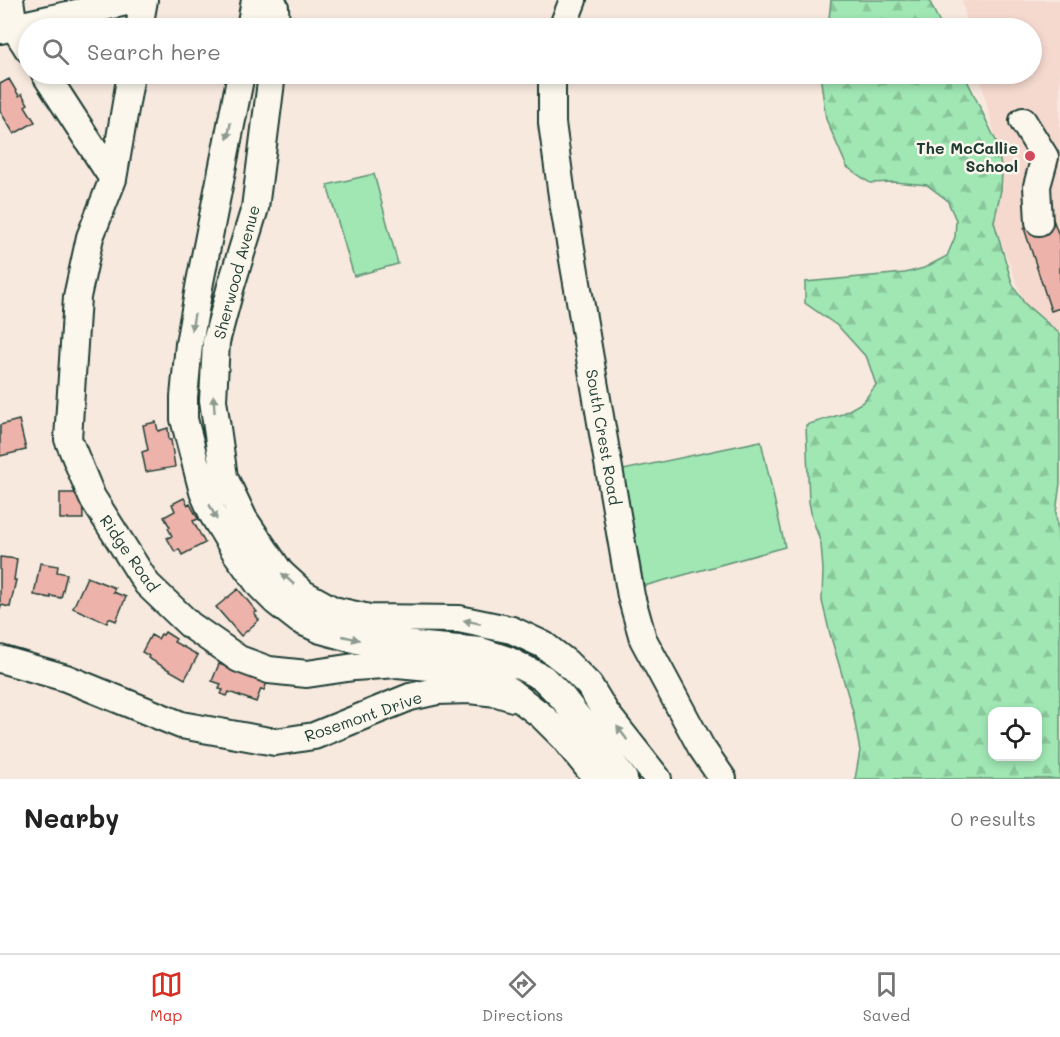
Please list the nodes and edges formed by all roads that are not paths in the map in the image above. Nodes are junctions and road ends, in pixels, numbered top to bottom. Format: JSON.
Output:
{"nodes":[{"id":1,"x":10,"y":0,"type":"edge"},
{"id":2,"x":135,"y":0,"type":"edge"},
{"id":3,"x":144,"y":0,"type":"edge"},
{"id":4,"x":255,"y":0,"type":"edge"},
{"id":5,"x":272,"y":0,"type":"edge"},
{"id":6,"x":573,"y":0,"type":"edge"},
{"id":7,"x":53,"y":18,"type":"edge"},
{"id":8,"x":141,"y":18,"type":"edge"},
{"id":9,"x":252,"y":18,"type":"edge"},
{"id":10,"x":276,"y":18,"type":"edge"},
{"id":11,"x":566,"y":18,"type":"edge"},
{"id":12,"x":7,"y":28,"type":"edge"},
{"id":13,"x":18,"y":39,"type":"edge"},
{"id":14,"x":51,"y":84,"type":"edge"},
{"id":15,"x":129,"y":84,"type":"edge"},
{"id":16,"x":239,"y":84,"type":"edge"},
{"id":17,"x":271,"y":84,"type":"edge"},
{"id":18,"x":552,"y":84,"type":"edge"},
{"id":19,"x":1023,"y":121,"type":"dead end"},
{"id":20,"x":1053,"y":163,"type":"edge"},
{"id":21,"x":113,"y":179,"type":"junction"},
{"id":22,"x":1039,"y":222,"type":"dead end"},
{"id":23,"x":0,"y":659,"type":"edge"},
{"id":24,"x":522,"y":700,"type":"junction"},
{"id":25,"x":597,"y":779,"type":"edge"},
{"id":26,"x":624,"y":779,"type":"edge"},
{"id":27,"x":658,"y":779,"type":"edge"},
{"id":28,"x":723,"y":779,"type":"edge"}],
"edges":[{"from":1,"to":12,"type":"street"},
{"from":2,"to":7,"type":"street"},
{"from":3,"to":8,"type":"street"},
{"from":4,"to":9,"type":"street"},
{"from":5,"to":10,"type":"street"},
{"from":6,"to":11,"type":"street"},
{"from":12,"to":13,"type":"street"},
{"from":14,"to":21,"type":"street"},
{"from":15,"to":21,"type":"street","name":"Ridge Road"},
{"from":16,"to":26,"type":"street","name":"Sherwood Avenue","one_way":true},
{"from":27,"to":17,"type":"street","name":"Sherwood Avenue","one_way":true},
{"from":18,"to":28,"type":"street","name":"South Crest Road"},
{"from":19,"to":20,"type":"street"},
{"from":20,"to":22,"type":"street"},
{"from":21,"to":24,"type":"street","name":"Ridge Road"},
{"from":23,"to":24,"type":"street","name":"Rosemont Drive"},
{"from":24,"to":25,"type":"street","name":"Ridge Road"}]}
